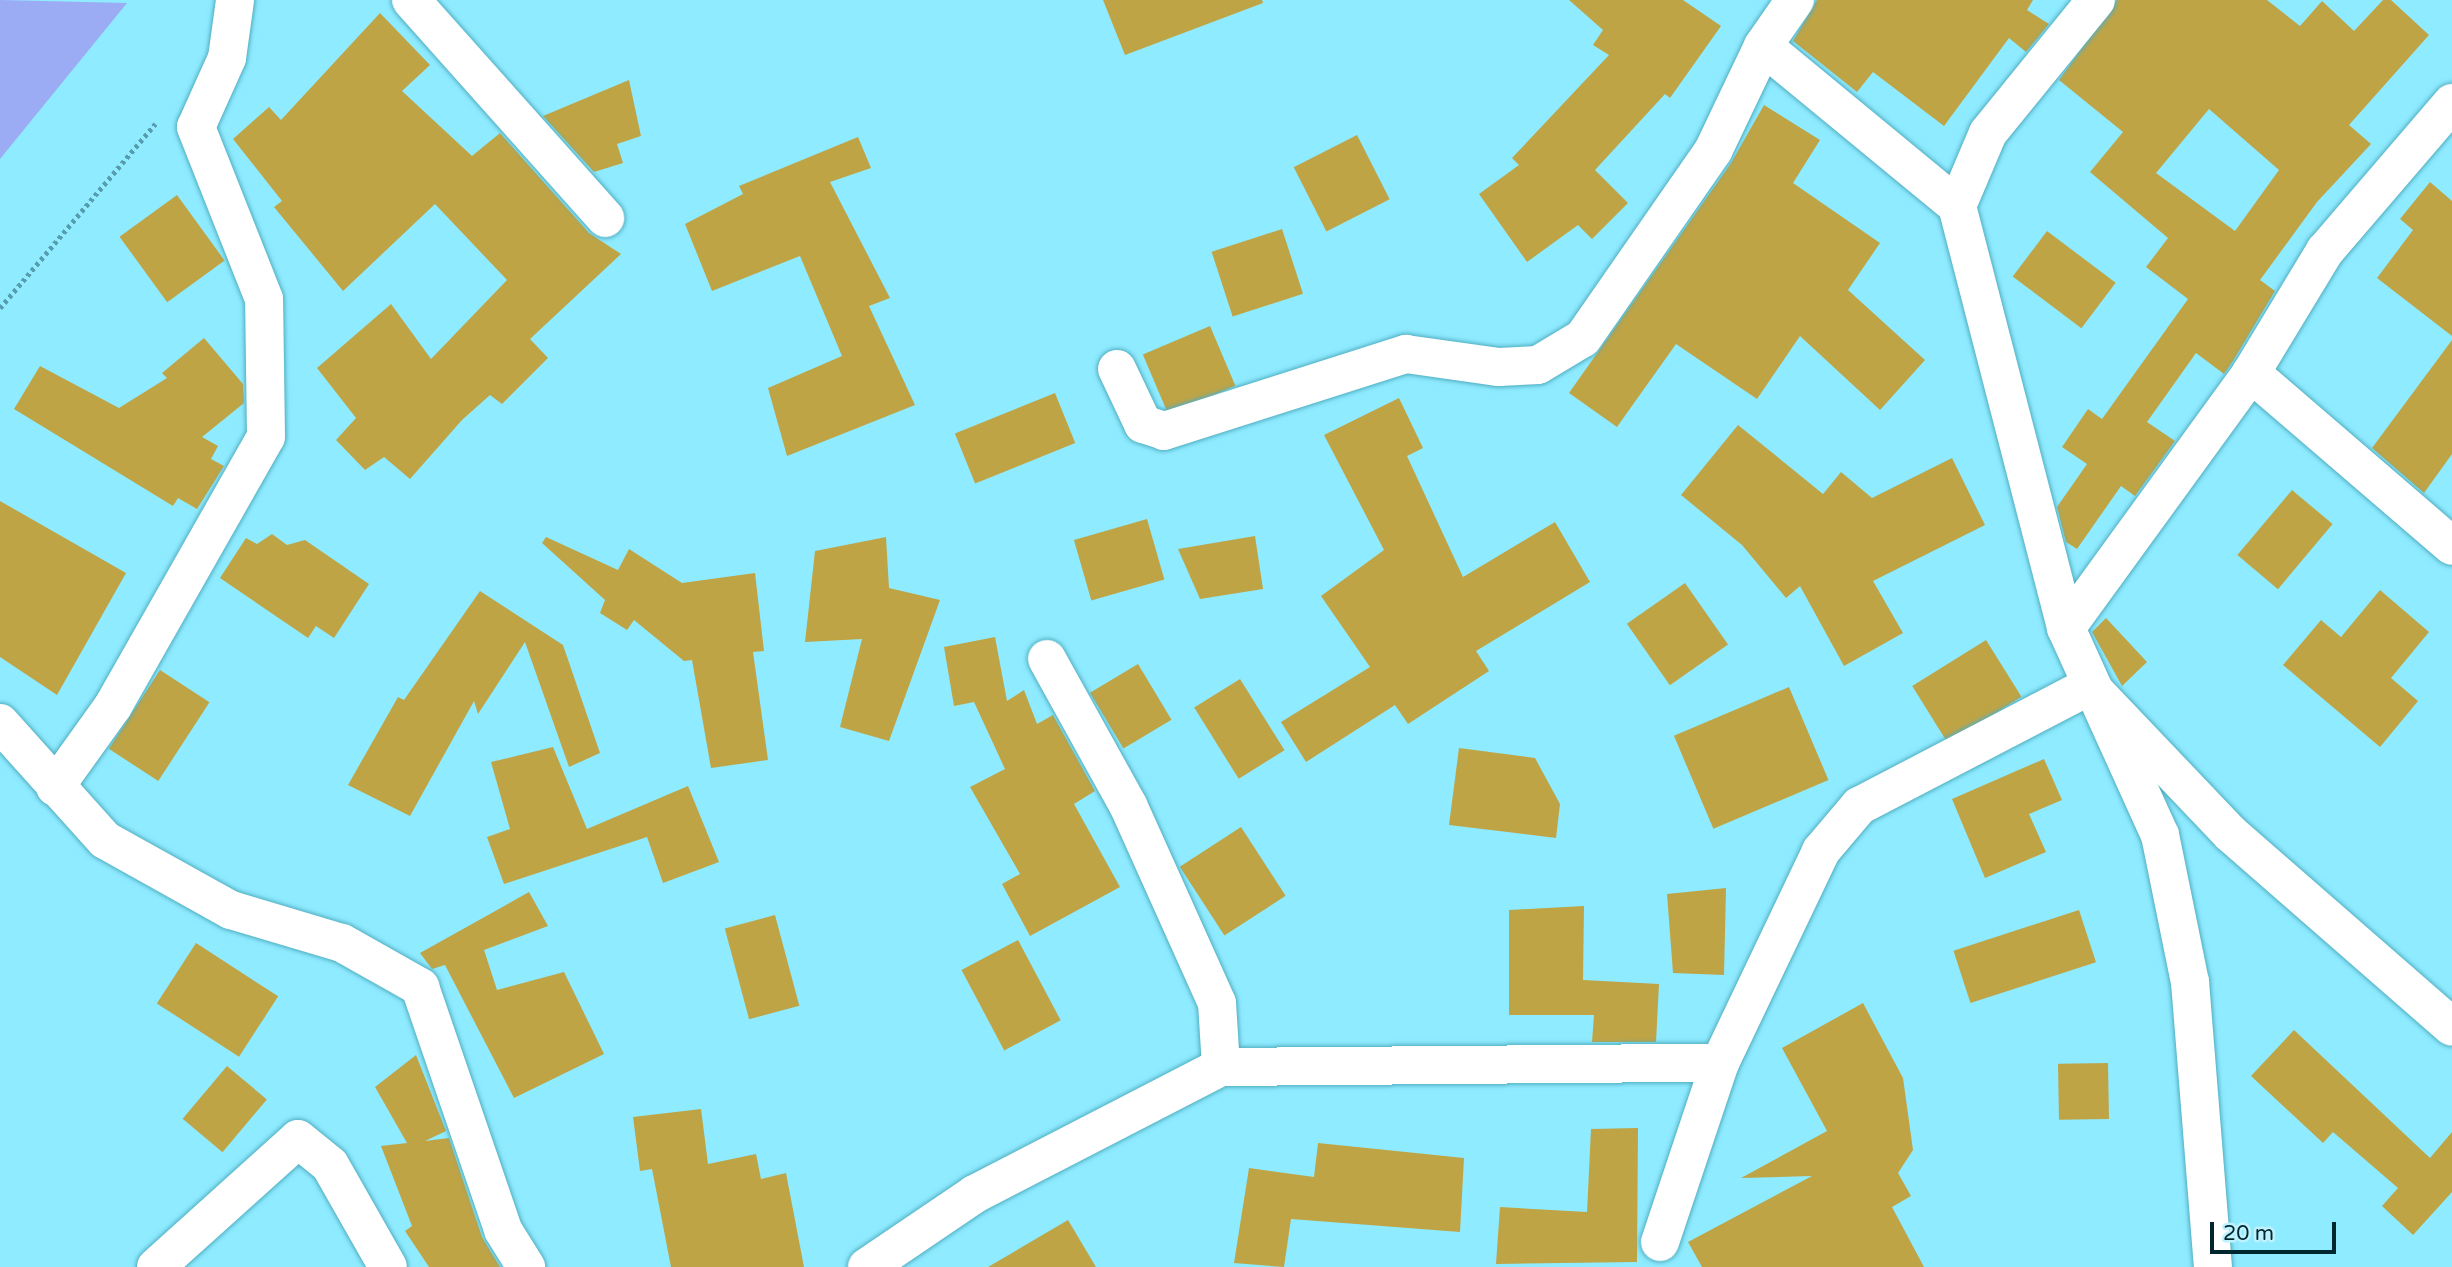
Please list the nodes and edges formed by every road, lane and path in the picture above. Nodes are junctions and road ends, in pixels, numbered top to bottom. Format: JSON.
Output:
{"nodes":[{"id":1,"x":234,"y":0,"type":"edge"},
{"id":2,"x":411,"y":0,"type":"edge"},
{"id":3,"x":1795,"y":0,"type":"edge"},
{"id":4,"x":2096,"y":0,"type":"edge"},
{"id":5,"x":1763,"y":46,"type":"junction"},
{"id":6,"x":2452,"y":103,"type":"edge"},
{"id":7,"x":166,"y":113,"type":"dead end"},
{"id":8,"x":1957,"y":206,"type":"junction"},
{"id":9,"x":605,"y":218,"type":"dead end"},
{"id":10,"x":0,"y":309,"type":"edge"},
{"id":11,"x":1117,"y":369,"type":"dead end"},
{"id":12,"x":2250,"y":373,"type":"junction"},
{"id":13,"x":2452,"y":546,"type":"edge"},
{"id":14,"x":2066,"y":628,"type":"junction"},
{"id":15,"x":1047,"y":659,"type":"dead end"},
{"id":16,"x":2090,"y":686,"type":"junction"},
{"id":17,"x":0,"y":723,"type":"edge"},
{"id":18,"x":55,"y":787,"type":"junction"},
{"id":19,"x":2452,"y":1027,"type":"edge"},
{"id":20,"x":1720,"y":1063,"type":"junction"},
{"id":21,"x":1221,"y":1067,"type":"junction"},
{"id":22,"x":1660,"y":1242,"type":"dead end"},
{"id":23,"x":156,"y":1267,"type":"edge"},
{"id":24,"x":388,"y":1267,"type":"edge"},
{"id":25,"x":526,"y":1267,"type":"edge"},
{"id":26,"x":867,"y":1267,"type":"edge"},
{"id":27,"x":2213,"y":1267,"type":"edge"}],
"edges":[{"from":1,"to":18,"type":"street"},
{"from":2,"to":9,"type":"street"},
{"from":3,"to":5,"type":"street"},
{"from":4,"to":8,"type":"street"},
{"from":5,"to":8,"type":"street"},
{"from":5,"to":11,"type":"street"},
{"from":6,"to":12,"type":"street"},
{"from":7,"to":10,"type":"path"},
{"from":8,"to":14,"type":"street"},
{"from":12,"to":13,"type":"street"},
{"from":12,"to":14,"type":"street"},
{"from":14,"to":16,"type":"street"},
{"from":15,"to":21,"type":"street"},
{"from":16,"to":19,"type":"street"},
{"from":16,"to":20,"type":"street"},
{"from":16,"to":27,"type":"street"},
{"from":17,"to":18,"type":"street"},
{"from":18,"to":25,"type":"street"},
{"from":20,"to":21,"type":"street"},
{"from":20,"to":22,"type":"street"},
{"from":21,"to":26,"type":"street"},
{"from":23,"to":24,"type":"street"}]}
